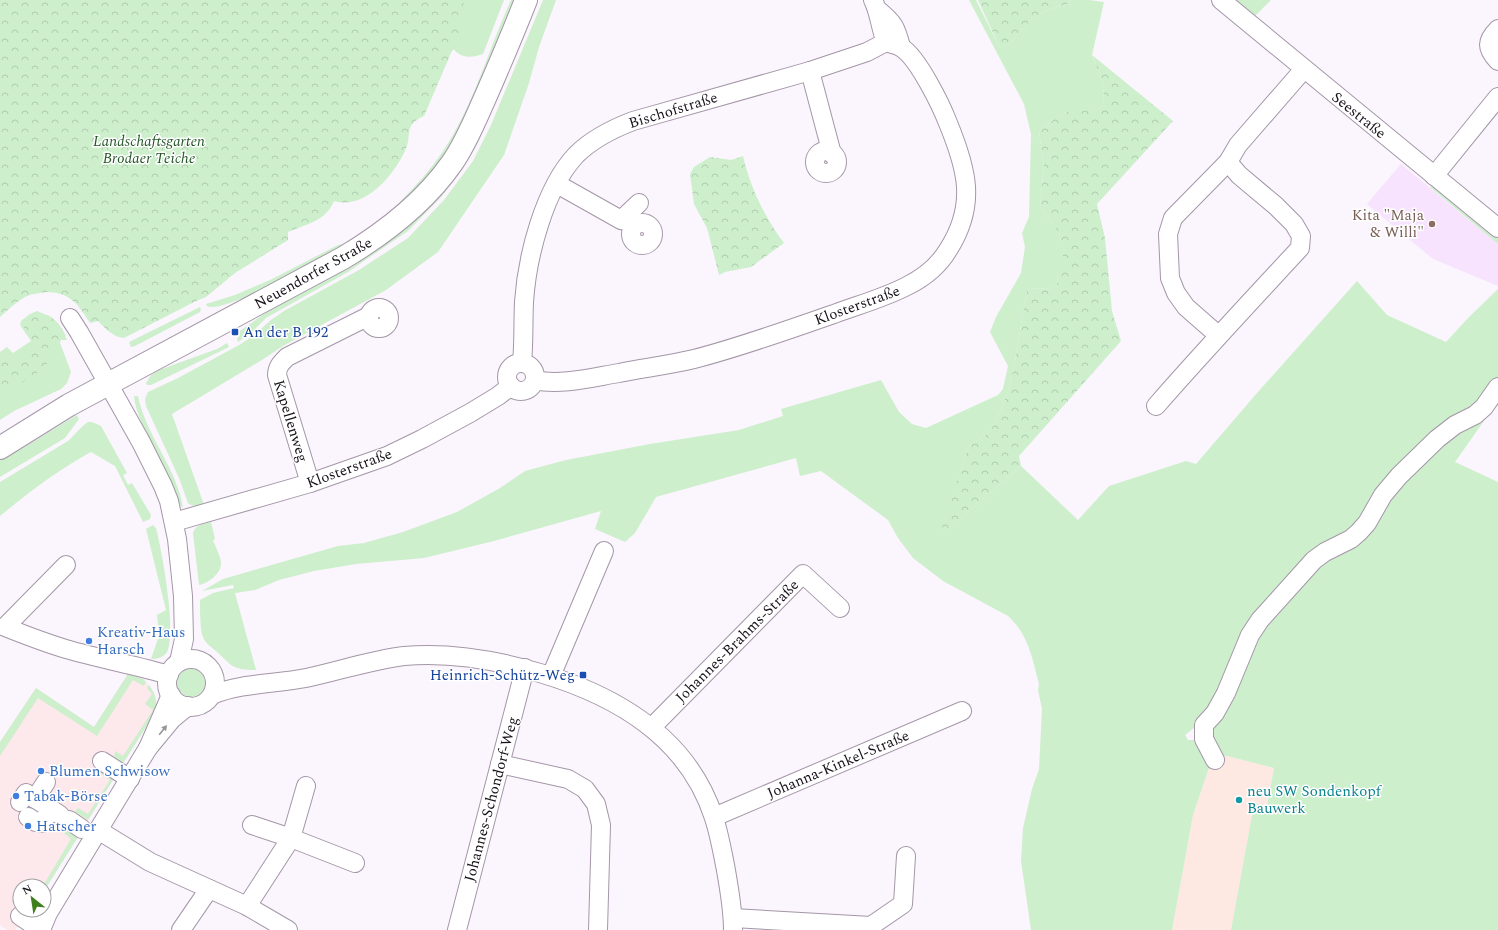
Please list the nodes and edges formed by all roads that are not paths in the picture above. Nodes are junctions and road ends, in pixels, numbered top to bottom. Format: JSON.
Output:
{"nodes":[{"id":1,"x":526,"y":0,"type":"edge"},
{"id":2,"x":1222,"y":0,"type":"edge"},
{"id":3,"x":876,"y":5,"type":"edge"},
{"id":4,"x":1498,"y":28,"type":"edge"},
{"id":5,"x":894,"y":45,"type":"junction"},
{"id":6,"x":1498,"y":61,"type":"edge"},
{"id":7,"x":1304,"y":69,"type":"junction"},
{"id":8,"x":810,"y":71,"type":"junction"},
{"id":9,"x":1498,"y":97,"type":"edge"},
{"id":10,"x":832,"y":154,"type":"dead end"},
{"id":11,"x":1228,"y":162,"type":"junction"},
{"id":12,"x":1434,"y":176,"type":"junction"},
{"id":13,"x":557,"y":184,"type":"junction"},
{"id":14,"x":639,"y":203,"type":"dead end"},
{"id":15,"x":1498,"y":228,"type":"edge"},
{"id":16,"x":369,"y":316,"type":"dead end"},
{"id":17,"x":70,"y":318,"type":"dead end"},
{"id":18,"x":1218,"y":335,"type":"junction"},
{"id":19,"x":522,"y":363,"type":"junction"},
{"id":20,"x":535,"y":380,"type":"junction"},
{"id":21,"x":108,"y":384,"type":"junction"},
{"id":22,"x":511,"y":386,"type":"junction"},
{"id":23,"x":1498,"y":387,"type":"edge"},
{"id":24,"x":1156,"y":406,"type":"dead end"},
{"id":25,"x":0,"y":448,"type":"edge"},
{"id":26,"x":310,"y":483,"type":"junction"},
{"id":27,"x":174,"y":522,"type":"junction"},
{"id":28,"x":604,"y":551,"type":"dead end"},
{"id":29,"x":66,"y":565,"type":"dead end"},
{"id":30,"x":183,"y":596,"type":"junction"},
{"id":31,"x":840,"y":608,"type":"dead end"},
{"id":32,"x":202,"y":661,"type":"junction"},
{"id":33,"x":525,"y":668,"type":"junction"},
{"id":34,"x":174,"y":669,"type":"junction"},
{"id":35,"x":214,"y":676,"type":"junction"},
{"id":36,"x":551,"y":676,"type":"junction"},
{"id":37,"x":267,"y":684,"type":"junction"},
{"id":38,"x":170,"y":695,"type":"junction"},
{"id":39,"x":212,"y":695,"type":"junction"},
{"id":40,"x":188,"y":706,"type":"junction"},
{"id":41,"x":962,"y":711,"type":"dead end"},
{"id":42,"x":652,"y":727,"type":"junction"},
{"id":43,"x":148,"y":748,"type":"junction"},
{"id":44,"x":1215,"y":760,"type":"dead end"},
{"id":45,"x":102,"y":761,"type":"dead end"},
{"id":46,"x":500,"y":764,"type":"junction"},
{"id":47,"x":130,"y":780,"type":"junction"},
{"id":48,"x":306,"y":786,"type":"dead end"},
{"id":49,"x":32,"y":796,"type":"dead end"},
{"id":50,"x":714,"y":817,"type":"junction"},
{"id":51,"x":72,"y":821,"type":"junction"},
{"id":52,"x":252,"y":825,"type":"dead end"},
{"id":53,"x":291,"y":838,"type":"junction"},
{"id":54,"x":906,"y":856,"type":"dead end"},
{"id":55,"x":355,"y":863,"type":"dead end"},
{"id":56,"x":209,"y":889,"type":"junction"},
{"id":57,"x":247,"y":906,"type":"junction"},
{"id":58,"x":23,"y":918,"type":"edge"},
{"id":59,"x":733,"y":924,"type":"edge"},
{"id":60,"x":41,"y":930,"type":"edge"},
{"id":61,"x":181,"y":930,"type":"edge"},
{"id":62,"x":288,"y":930,"type":"edge"},
{"id":63,"x":457,"y":930,"type":"edge"},
{"id":64,"x":598,"y":930,"type":"edge"}],
"edges":[{"from":1,"to":21,"type":"main road","name":"Neuendorfer Straße"},
{"from":2,"to":7,"type":"street","name":"Seestraße"},
{"from":3,"to":5,"type":"street","name":"Klosterstraße"},
{"from":4,"to":6,"type":"street"},
{"from":5,"to":8,"type":"street","name":"Bischofstraße"},
{"from":5,"to":20,"type":"street","name":"Klosterstraße"},
{"from":7,"to":11,"type":"street"},
{"from":7,"to":12,"type":"street","name":"Seestraße"},
{"from":8,"to":10,"type":"street"},
{"from":8,"to":13,"type":"street","name":"Bischofstraße"},
{"from":9,"to":12,"type":"street"},
{"from":11,"to":18,"type":"street"},
{"from":11,"to":18,"type":"street"},
{"from":12,"to":15,"type":"street","name":"Seestraße"},
{"from":13,"to":14,"type":"street"},
{"from":13,"to":19,"type":"street","name":"Bischofstraße"},
{"from":16,"to":26,"type":"street","name":"Kapellenweg"},
{"from":17,"to":21,"type":"street"},
{"from":18,"to":24,"type":"street"},
{"from":19,"to":20,"type":"street"},
{"from":19,"to":22,"type":"street"},
{"from":20,"to":22,"type":"street"},
{"from":21,"to":25,"type":"main road","name":"Neuendorfer Straße"},
{"from":21,"to":27,"type":"street"},
{"from":22,"to":26,"type":"street","name":"Klosterstraße"},
{"from":23,"to":44,"type":"street"},
{"from":26,"to":27,"type":"street","name":"Klosterstraße"},
{"from":27,"to":30,"type":"street"},
{"from":28,"to":36,"type":"street"},
{"from":29,"to":34,"type":"street"},
{"from":30,"to":32,"type":"street"},
{"from":30,"to":34,"type":"street"},
{"from":31,"to":42,"type":"street","name":"Johannes-Brahms-Straße"},
{"from":32,"to":34,"type":"street"},
{"from":32,"to":35,"type":"street"},
{"from":33,"to":36,"type":"street"},
{"from":33,"to":37,"type":"street"},
{"from":33,"to":46,"type":"street","name":"Johannes-Schondorf-Weg"},
{"from":34,"to":38,"type":"street"},
{"from":35,"to":37,"type":"street"},
{"from":35,"to":39,"type":"street"},
{"from":36,"to":42,"type":"street"},
{"from":37,"to":39,"type":"street"},
{"from":38,"to":40,"type":"street"},
{"from":38,"to":43,"type":"street"},
{"from":39,"to":40,"type":"street"},
{"from":43,"to":40,"type":"street","one_way":true},
{"from":41,"to":50,"type":"street","name":"Johanna-Kinkel-Straße"},
{"from":42,"to":50,"type":"street"},
{"from":43,"to":47,"type":"street"},
{"from":45,"to":47,"type":"street"},
{"from":46,"to":63,"type":"street","name":"Johannes-Schondorf-Weg"},
{"from":46,"to":64,"type":"street"},
{"from":47,"to":51,"type":"street"},
{"from":48,"to":53,"type":"street"},
{"from":49,"to":51,"type":"street"},
{"from":50,"to":59,"type":"street"},
{"from":51,"to":56,"type":"street"},
{"from":51,"to":60,"type":"street"},
{"from":52,"to":53,"type":"street"},
{"from":53,"to":55,"type":"street"},
{"from":53,"to":57,"type":"street"},
{"from":54,"to":59,"type":"street"},
{"from":56,"to":57,"type":"street"},
{"from":56,"to":61,"type":"street"},
{"from":57,"to":62,"type":"street"},
{"from":58,"to":60,"type":"street"}]}
